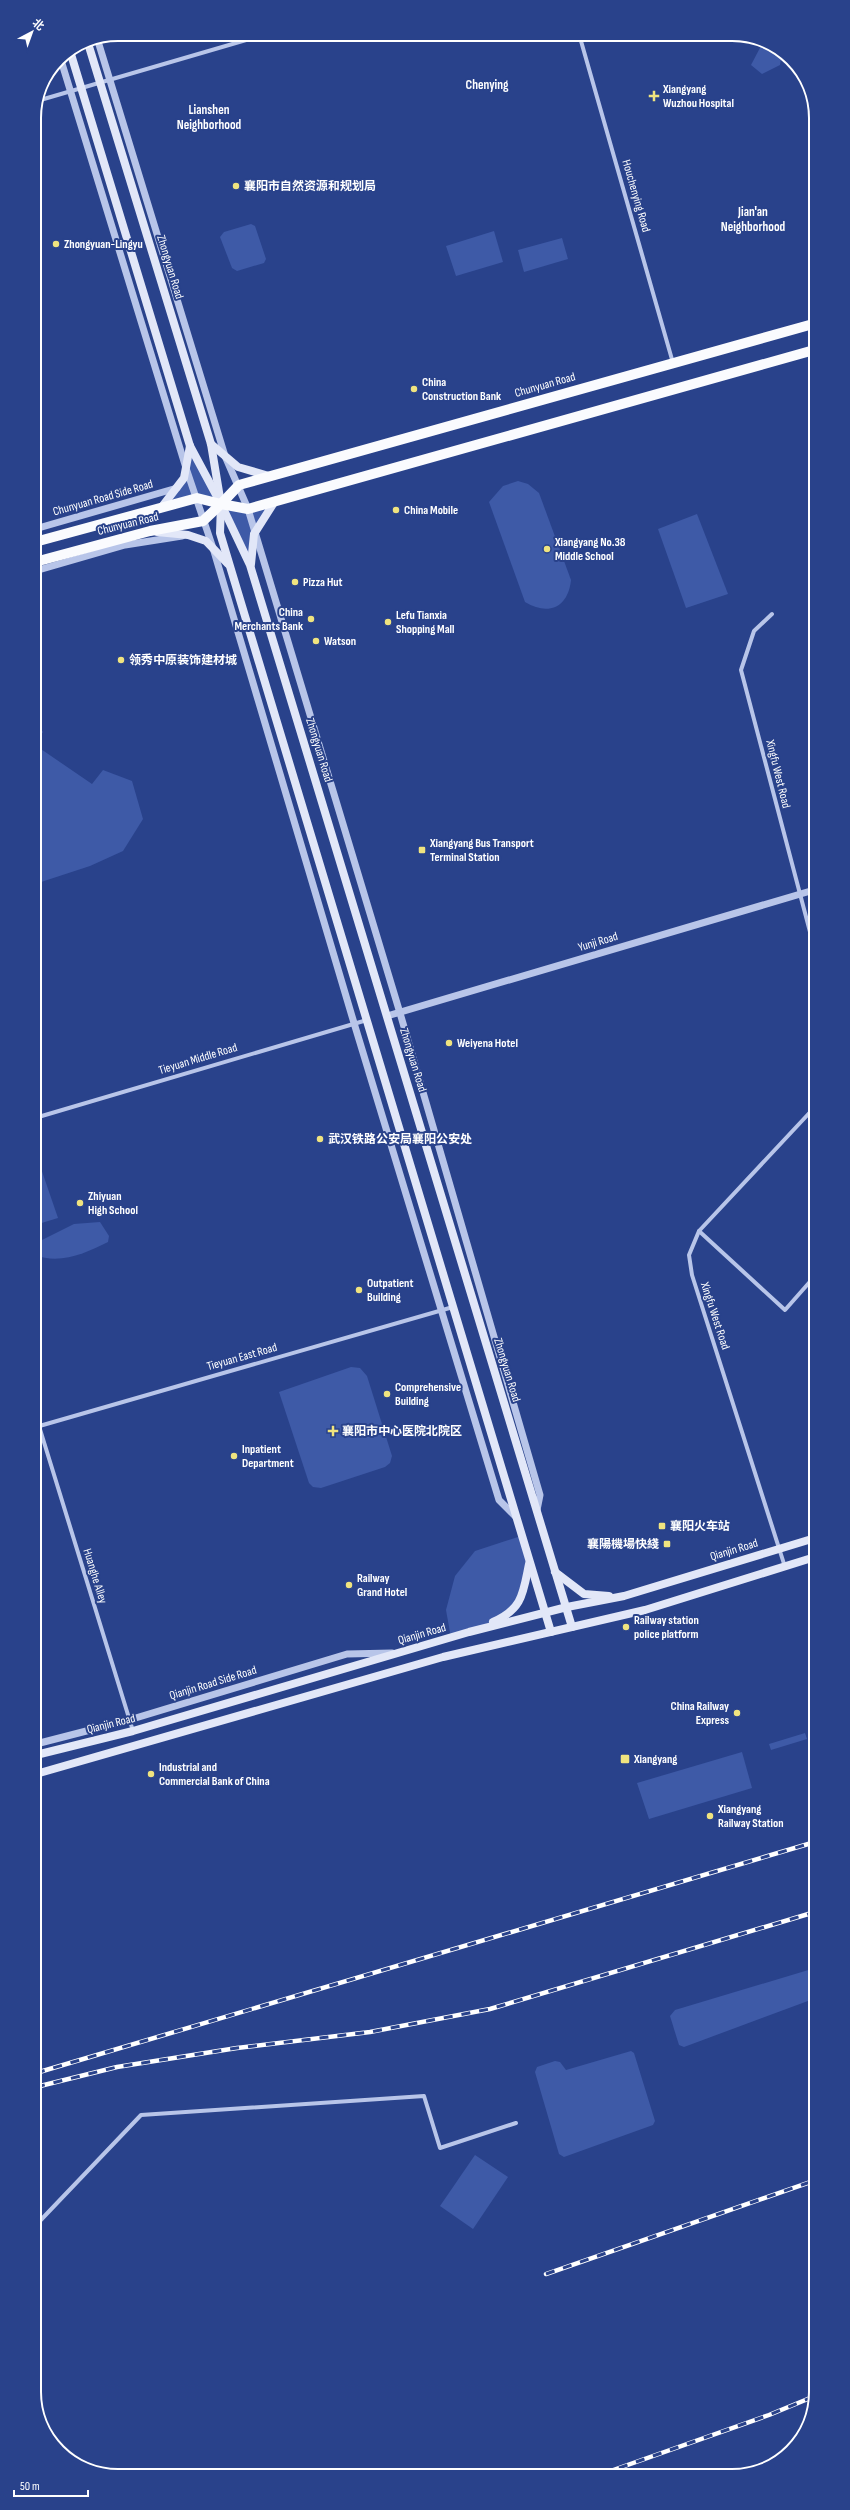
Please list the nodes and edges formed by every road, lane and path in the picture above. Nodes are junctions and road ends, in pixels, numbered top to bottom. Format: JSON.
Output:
{"nodes":[{"id":1,"x":244,"y":41,"type":"edge"},
{"id":2,"x":581,"y":41,"type":"edge"},
{"id":3,"x":99,"y":44,"type":"edge"},
{"id":4,"x":89,"y":47,"type":"edge"},
{"id":5,"x":72,"y":56,"type":"edge"},
{"id":6,"x":62,"y":64,"type":"edge"},
{"id":7,"x":112,"y":81,"type":"junction"},
{"id":8,"x":102,"y":83,"type":"junction"},
{"id":9,"x":83,"y":89,"type":"junction"},
{"id":10,"x":72,"y":92,"type":"junction"},
{"id":11,"x":43,"y":100,"type":"edge"},
{"id":12,"x":809,"y":325,"type":"edge"},
{"id":13,"x":809,"y":351,"type":"edge"},
{"id":14,"x":673,"y":363,"type":"junction"},
{"id":15,"x":211,"y":444,"type":"junction"},
{"id":16,"x":190,"y":446,"type":"junction"},
{"id":17,"x":226,"y":456,"type":"junction"},
{"id":18,"x":186,"y":468,"type":"junction"},
{"id":19,"x":269,"y":476,"type":"junction"},
{"id":20,"x":239,"y":485,"type":"junction"},
{"id":21,"x":177,"y":488,"type":"junction"},
{"id":22,"x":197,"y":498,"type":"junction"},
{"id":23,"x":275,"y":501,"type":"junction"},
{"id":24,"x":221,"y":504,"type":"junction"},
{"id":25,"x":161,"y":508,"type":"junction"},
{"id":26,"x":248,"y":508,"type":"junction"},
{"id":27,"x":203,"y":521,"type":"junction"},
{"id":28,"x":41,"y":528,"type":"edge"},
{"id":29,"x":150,"y":531,"type":"junction"},
{"id":30,"x":254,"y":534,"type":"junction"},
{"id":31,"x":188,"y":535,"type":"junction"},
{"id":32,"x":41,"y":540,"type":"edge"},
{"id":33,"x":213,"y":548,"type":"junction"},
{"id":34,"x":41,"y":560,"type":"edge"},
{"id":35,"x":229,"y":565,"type":"junction"},
{"id":36,"x":250,"y":565,"type":"junction"},
{"id":37,"x":41,"y":569,"type":"edge"},
{"id":38,"x":772,"y":614,"type":"dead end"},
{"id":39,"x":809,"y":891,"type":"edge"},
{"id":40,"x":798,"y":894,"type":"junction"},
{"id":41,"x":809,"y":930,"type":"edge"},
{"id":42,"x":400,"y":1013,"type":"junction"},
{"id":43,"x":387,"y":1016,"type":"junction"},
{"id":44,"x":367,"y":1020,"type":"junction"},
{"id":45,"x":354,"y":1023,"type":"junction"},
{"id":46,"x":809,"y":1113,"type":"edge"},
{"id":47,"x":41,"y":1116,"type":"edge"},
{"id":48,"x":699,"y":1231,"type":"junction"},
{"id":49,"x":809,"y":1283,"type":"edge"},
{"id":50,"x":453,"y":1307,"type":"junction"},
{"id":51,"x":443,"y":1310,"type":"junction"},
{"id":52,"x":41,"y":1426,"type":"edge"},
{"id":53,"x":41,"y":1440,"type":"edge"},
{"id":54,"x":537,"y":1510,"type":"junction"},
{"id":55,"x":515,"y":1516,"type":"junction"},
{"id":56,"x":809,"y":1540,"type":"edge"},
{"id":57,"x":780,"y":1549,"type":"junction"},
{"id":58,"x":809,"y":1560,"type":"edge"},
{"id":59,"x":529,"y":1564,"type":"junction"},
{"id":60,"x":785,"y":1567,"type":"junction"},
{"id":61,"x":556,"y":1572,"type":"junction"},
{"id":62,"x":624,"y":1596,"type":"junction"},
{"id":63,"x":567,"y":1607,"type":"junction"},
{"id":64,"x":544,"y":1612,"type":"junction"},
{"id":65,"x":572,"y":1627,"type":"junction"},
{"id":66,"x":469,"y":1632,"type":"junction"},
{"id":67,"x":551,"y":1632,"type":"junction"},
{"id":68,"x":398,"y":1653,"type":"junction"},
{"id":69,"x":129,"y":1720,"type":"junction"},
{"id":70,"x":133,"y":1731,"type":"junction"},
{"id":71,"x":41,"y":1743,"type":"edge"},
{"id":72,"x":41,"y":1754,"type":"edge"},
{"id":73,"x":41,"y":1773,"type":"edge"},
{"id":74,"x":516,"y":2123,"type":"dead end"},
{"id":75,"x":41,"y":2220,"type":"edge"}],
"edges":[{"from":1,"to":7,"type":"street"},
{"from":2,"to":14,"type":"street","name":"Houchenying Road"},
{"from":3,"to":7,"type":"street"},
{"from":4,"to":8,"type":"main road","name":"Zhongyuan Road"},
{"from":5,"to":9,"type":"main road","name":"Zhongyuan Road"},
{"from":6,"to":10,"type":"street"},
{"from":7,"to":8,"type":"street"},
{"from":7,"to":17,"type":"street"},
{"from":8,"to":9,"type":"street"},
{"from":8,"to":15,"type":"main road","name":"Zhongyuan Road"},
{"from":9,"to":10,"type":"street"},
{"from":9,"to":16,"type":"main road","name":"Zhongyuan Road"},
{"from":10,"to":11,"type":"street"},
{"from":10,"to":18,"type":"street"},
{"from":12,"to":14,"type":"main road","name":"Chunyuan Road"},
{"from":13,"to":23,"type":"main road","name":"Chunyuan Road"},
{"from":14,"to":19,"type":"main road","name":"Chunyuan Road"},
{"from":15,"to":17,"type":"main road"},
{"from":15,"to":24,"type":"main road","name":"Zhongyuan Road"},
{"from":16,"to":18,"type":"main road"},
{"from":16,"to":24,"type":"main road","name":"Zhongyuan Road"},
{"from":17,"to":19,"type":"main road"},
{"from":17,"to":20,"type":"street"},
{"from":18,"to":21,"type":"main road"},
{"from":18,"to":22,"type":"street"},
{"from":19,"to":20,"type":"main road","name":"Chunyuan Road"},
{"from":20,"to":24,"type":"main road","name":"Chunyuan Road"},
{"from":20,"to":26,"type":"street"},
{"from":21,"to":25,"type":"main road"},
{"from":21,"to":28,"type":"street","name":"Chunyuan Road Side Road"},
{"from":22,"to":24,"type":"main road","name":"Chunyuan Road"},
{"from":22,"to":25,"type":"main road","name":"Chunyuan Road"},
{"from":22,"to":27,"type":"street"},
{"from":23,"to":26,"type":"main road","name":"Chunyuan Road"},
{"from":23,"to":30,"type":"main road"},
{"from":24,"to":26,"type":"main road","name":"Chunyuan Road"},
{"from":24,"to":27,"type":"main road","name":"Chunyuan Road"},
{"from":24,"to":35,"type":"main road","name":"Zhongyuan Road"},
{"from":24,"to":36,"type":"main road","name":"Zhongyuan Road"},
{"from":25,"to":32,"type":"main road","name":"Chunyuan Road"},
{"from":26,"to":30,"type":"street"},
{"from":27,"to":29,"type":"main road","name":"Chunyuan Road"},
{"from":27,"to":33,"type":"street"},
{"from":29,"to":31,"type":"main road"},
{"from":29,"to":34,"type":"main road","name":"Chunyuan Road"},
{"from":30,"to":36,"type":"main road"},
{"from":30,"to":42,"type":"street"},
{"from":31,"to":33,"type":"main road"},
{"from":31,"to":37,"type":"street"},
{"from":33,"to":35,"type":"main road"},
{"from":33,"to":45,"type":"street"},
{"from":35,"to":44,"type":"main road","name":"Zhongyuan Road"},
{"from":36,"to":43,"type":"main road","name":"Zhongyuan Road"},
{"from":38,"to":40,"type":"street","name":"Xingfu West Road"},
{"from":39,"to":40,"type":"street","name":"Yunji Road"},
{"from":40,"to":41,"type":"street","name":"Xingfu West Road"},
{"from":40,"to":42,"type":"street","name":"Yunji Road"},
{"from":42,"to":43,"type":"street","name":"Yunji Road"},
{"from":42,"to":54,"type":"street"},
{"from":43,"to":54,"type":"main road","name":"Zhongyuan Road"},
{"from":44,"to":45,"type":"street","name":"Tieyuan Middle Road"},
{"from":44,"to":50,"type":"main road","name":"Zhongyuan Road"},
{"from":45,"to":47,"type":"street","name":"Tieyuan Middle Road"},
{"from":45,"to":51,"type":"street"},
{"from":46,"to":48,"type":"street","name":"Xingfu West Road"},
{"from":48,"to":49,"type":"street"},
{"from":48,"to":57,"type":"street","name":"Xingfu West Road"},
{"from":50,"to":51,"type":"street","name":"Tieyuan East Road"},
{"from":50,"to":55,"type":"main road","name":"Zhongyuan Road"},
{"from":51,"to":52,"type":"street","name":"Tieyuan East Road"},
{"from":51,"to":55,"type":"street"},
{"from":53,"to":69,"type":"street","name":"Huanghe Alley"},
{"from":54,"to":61,"type":"main road","name":"Zhongyuan Road"},
{"from":55,"to":59,"type":"main road","name":"Zhongyuan Road"},
{"from":56,"to":57,"type":"main road","name":"Qianjin Road"},
{"from":57,"to":60,"type":"street","name":"Xingfu West Road"},
{"from":57,"to":62,"type":"main road","name":"Qianjin Road"},
{"from":58,"to":60,"type":"main road"},
{"from":59,"to":64,"type":"main road","name":"Zhongyuan Road"},
{"from":59,"to":66,"type":"main road"},
{"from":60,"to":65,"type":"main road"},
{"from":61,"to":62,"type":"main road"},
{"from":61,"to":63,"type":"main road","name":"Zhongyuan Road"},
{"from":62,"to":63,"type":"main road","name":"Qianjin Road"},
{"from":63,"to":64,"type":"main road","name":"Qianjin Road"},
{"from":63,"to":65,"type":"main road","name":"Zhongyuan Road"},
{"from":64,"to":66,"type":"main road","name":"Qianjin Road"},
{"from":64,"to":67,"type":"main road","name":"Zhongyuan Road"},
{"from":65,"to":67,"type":"main road"},
{"from":66,"to":68,"type":"main road","name":"Qianjin Road"},
{"from":67,"to":73,"type":"main road"},
{"from":68,"to":69,"type":"street","name":"Qianjin Road Side Road"},
{"from":68,"to":70,"type":"main road","name":"Qianjin Road"},
{"from":69,"to":70,"type":"street","name":"Huanghe Alley"},
{"from":69,"to":71,"type":"street","name":"Qianjin Road Side Road"},
{"from":70,"to":72,"type":"main road","name":"Qianjin Road"},
{"from":74,"to":75,"type":"street"}]}
